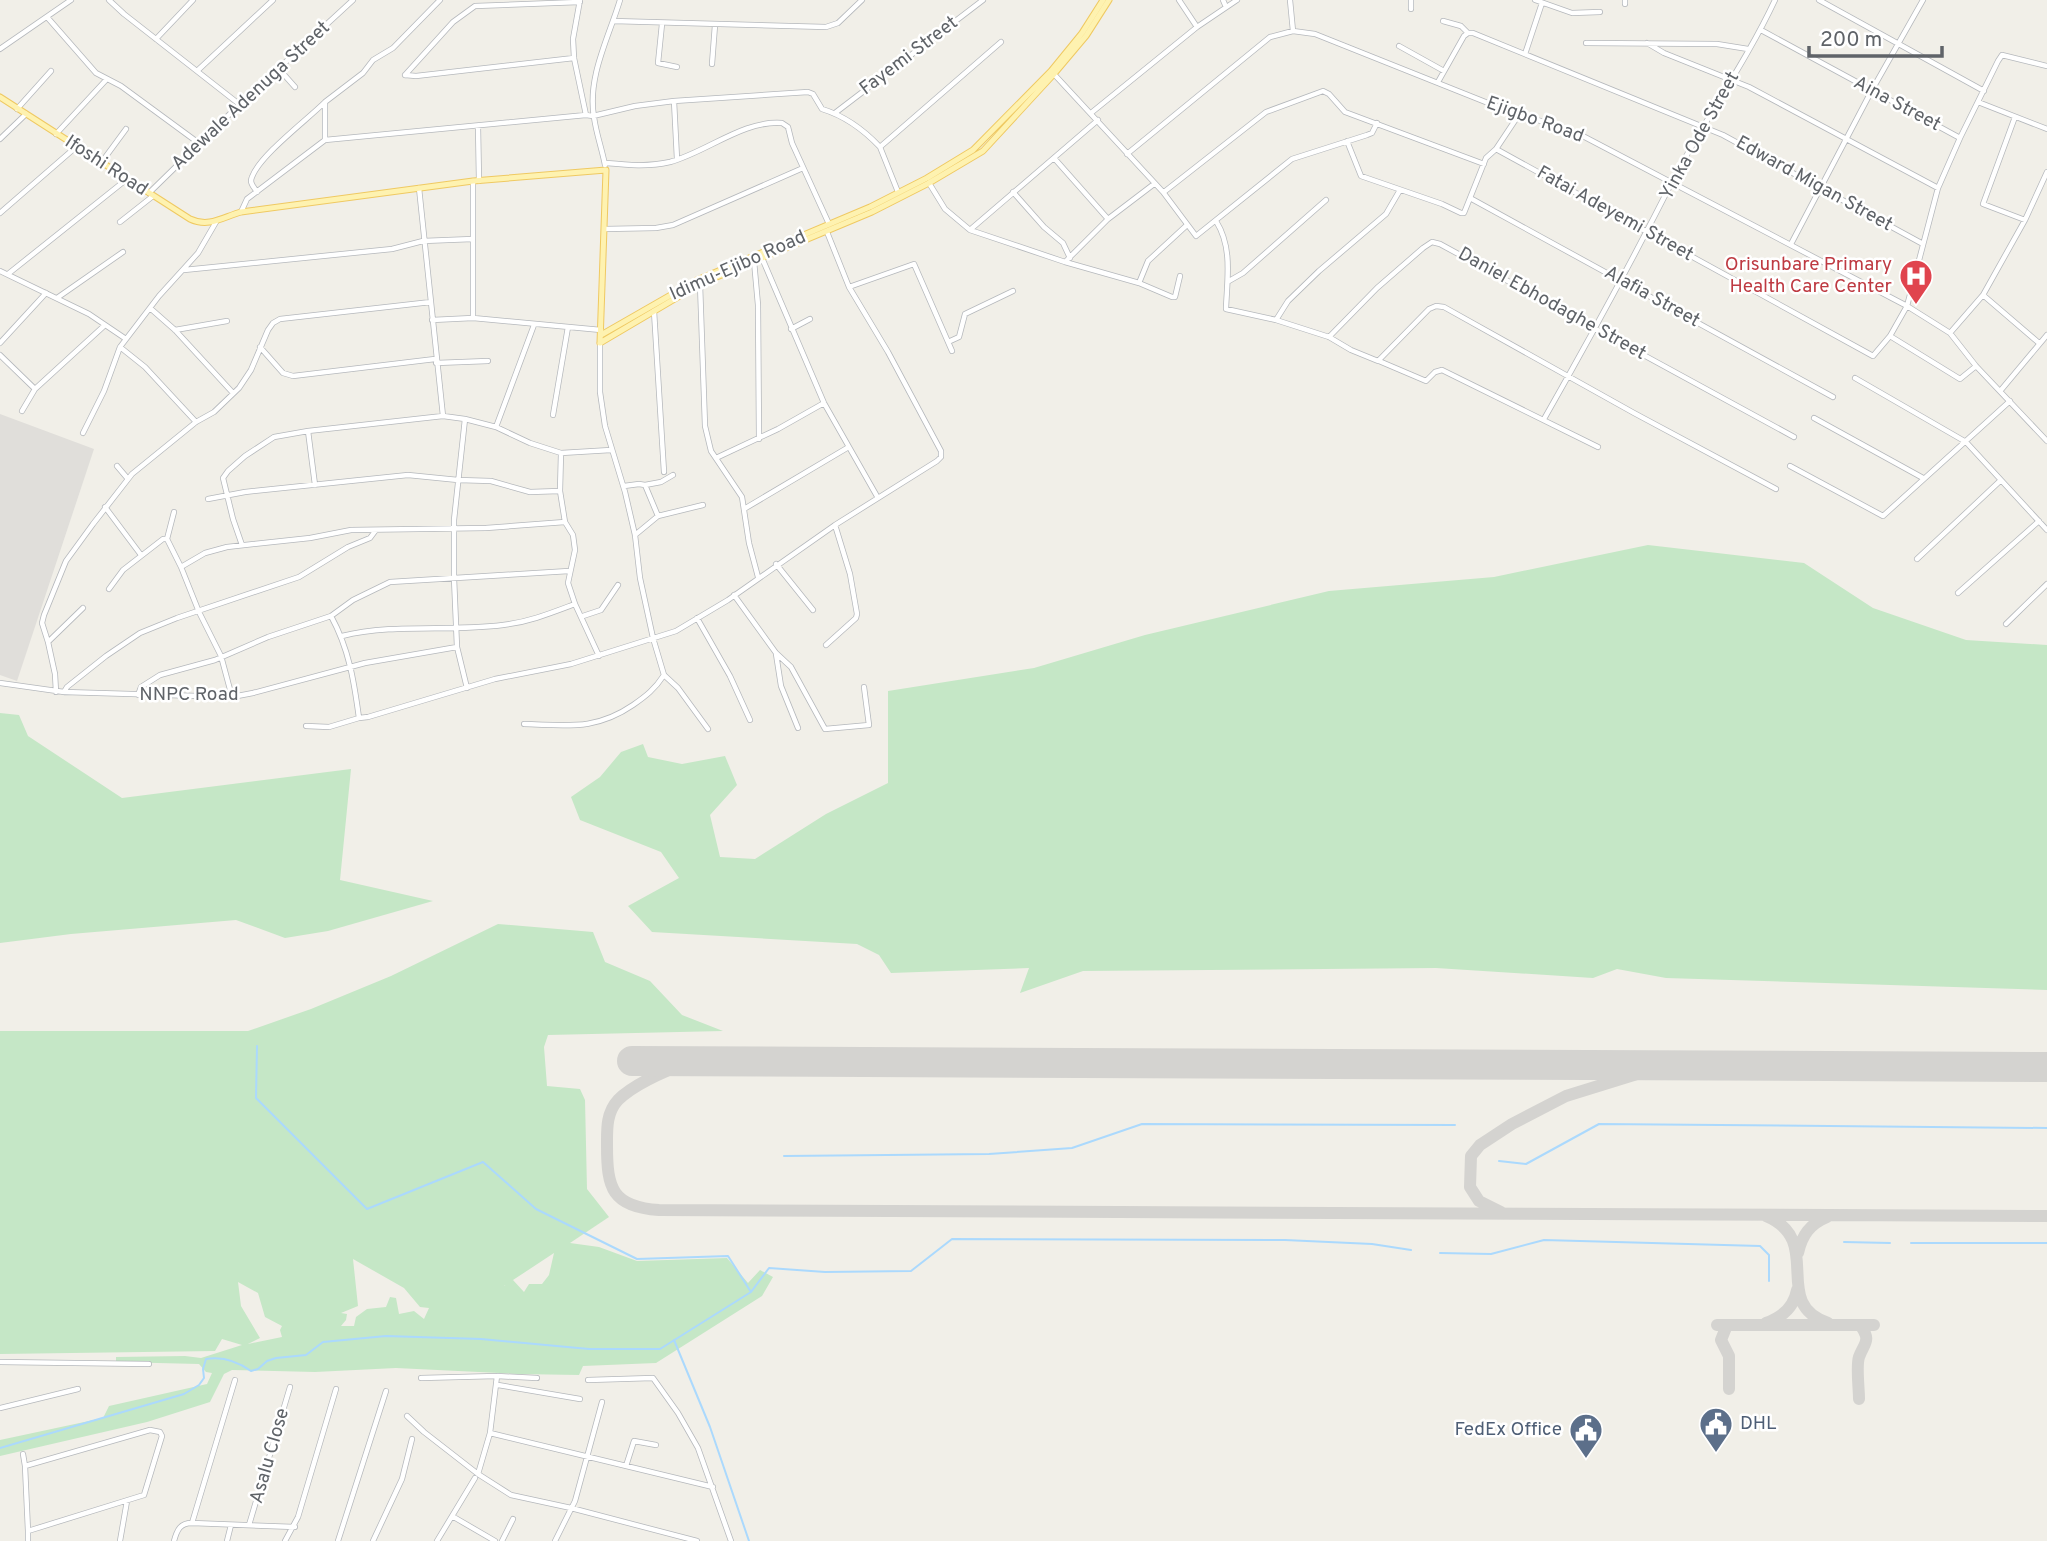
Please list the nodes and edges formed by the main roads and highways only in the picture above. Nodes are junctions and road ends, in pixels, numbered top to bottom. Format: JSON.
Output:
{"nodes":[{"id":1,"x":1103,"y":0,"type":"edge"},
{"id":2,"x":1109,"y":0,"type":"edge"},
{"id":3,"x":1053,"y":72,"type":"junction"},
{"id":4,"x":0,"y":97,"type":"edge"},
{"id":5,"x":740,"y":264,"type":"junction"},
{"id":6,"x":689,"y":287,"type":"junction"},
{"id":7,"x":601,"y":332,"type":"junction"}],
"edges":[{"from":1,"to":3,"type":"main road","name":"Idimu-Ejibo Road"},
{"from":2,"to":3,"type":"main road","name":"Idimu-Ejibo Road"},
{"from":3,"to":5,"type":"main road","name":"Idimu-Ejibo Road"},
{"from":3,"to":5,"type":"main road","name":"Idimu-Ejibo Road"},
{"from":4,"to":7,"type":"main road","name":"Ifoshi Road"},
{"from":5,"to":6,"type":"main road","name":"Idimu-Ejibo Road"},
{"from":5,"to":6,"type":"main road","name":"Idimu-Ejibo Road"},
{"from":6,"to":7,"type":"main road","name":"Idimu-Ejibo Road"},
{"from":6,"to":7,"type":"main road","name":"Idimu-Ejibo Road"}]}
